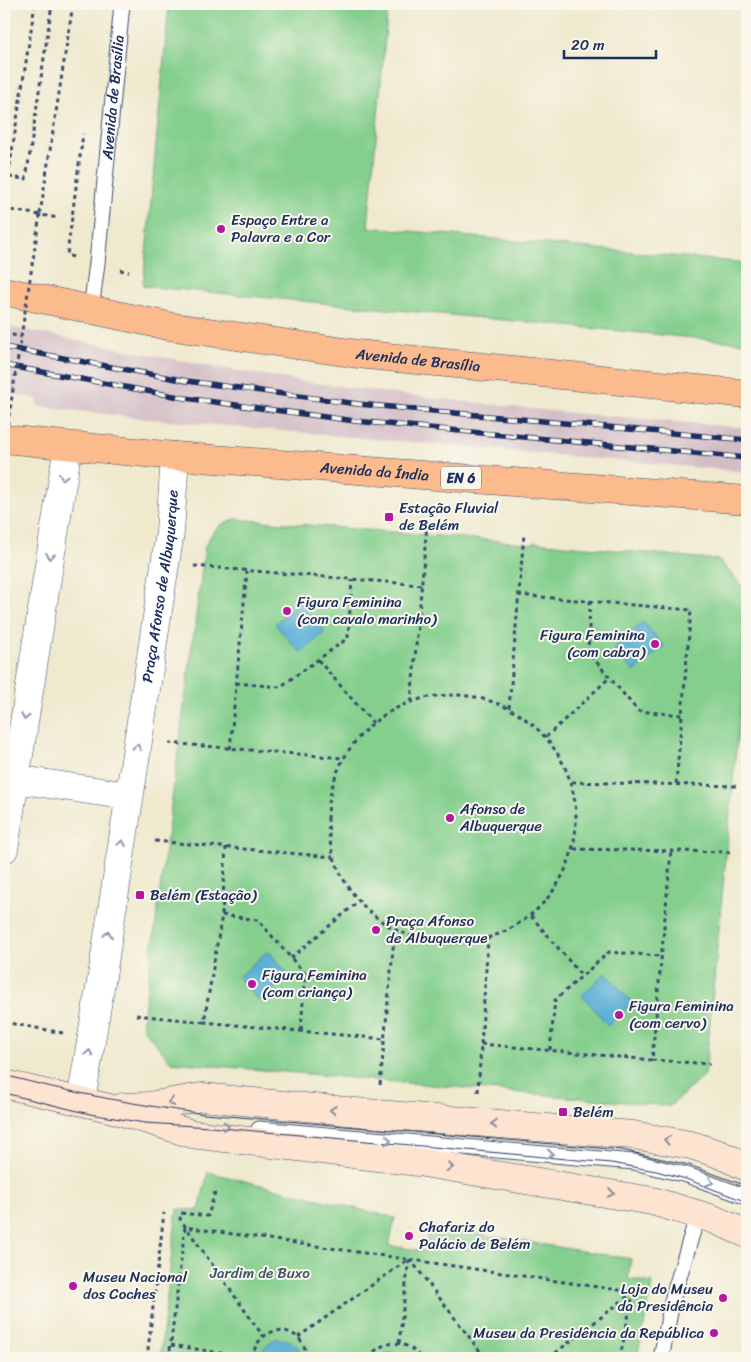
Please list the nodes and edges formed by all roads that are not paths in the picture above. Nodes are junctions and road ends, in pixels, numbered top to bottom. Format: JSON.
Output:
{"nodes":[{"id":1,"x":122,"y":4,"type":"edge"},
{"id":2,"x":4,"y":291,"type":"edge"},
{"id":3,"x":91,"y":310,"type":"junction"},
{"id":4,"x":747,"y":394,"type":"edge"},
{"id":5,"x":4,"y":439,"type":"edge"},
{"id":6,"x":68,"y":446,"type":"junction"},
{"id":7,"x":175,"y":456,"type":"junction"},
{"id":8,"x":747,"y":500,"type":"edge"},
{"id":9,"x":15,"y":779,"type":"junction"},
{"id":10,"x":129,"y":796,"type":"junction"},
{"id":11,"x":4,"y":848,"type":"edge"},
{"id":12,"x":4,"y":1084,"type":"edge"},
{"id":13,"x":80,"y":1102,"type":"junction"},
{"id":14,"x":109,"y":1108,"type":"junction"},
{"id":15,"x":160,"y":1124,"type":"junction"},
{"id":16,"x":747,"y":1167,"type":"edge"},
{"id":17,"x":747,"y":1197,"type":"edge"},
{"id":18,"x":706,"y":1216,"type":"junction"},
{"id":19,"x":747,"y":1228,"type":"edge"},
{"id":20,"x":747,"y":1234,"type":"edge"},
{"id":21,"x":661,"y":1358,"type":"edge"}],
"edges":[{"from":1,"to":3,"type":"lane","name":"Avenida de Brasília"},
{"from":2,"to":3,"type":"main road","name":"Avenida de Brasília"},
{"from":3,"to":4,"type":"main road","name":"Avenida de Brasília"},
{"from":5,"to":6,"type":"main road","name":"Avenida da Índia","number":"EN 6"},
{"from":6,"to":7,"type":"main road","name":"Avenida da Índia","number":"EN 6"},
{"from":6,"to":9,"type":"street","one_way":true},
{"from":7,"to":8,"type":"main road","name":"Avenida da Índia","number":"EN 6"},
{"from":10,"to":7,"type":"street","name":"Praça Afonso de Albuquerque","one_way":true},
{"from":9,"to":10,"type":"street"},
{"from":9,"to":11,"type":"street"},
{"from":13,"to":10,"type":"street","name":"Praça Afonso de Albuquerque","one_way":true},
{"from":12,"to":13,"type":"main road"},
{"from":13,"to":14,"type":"main road"},
{"from":14,"to":15,"type":"main road"},
{"from":16,"to":14,"type":"main road","one_way":true},
{"from":15,"to":17,"type":"lane","one_way":true},
{"from":15,"to":18,"type":"main road","one_way":true},
{"from":18,"to":19,"type":"lane"},
{"from":18,"to":20,"type":"main road"},
{"from":18,"to":21,"type":"lane"}]}
